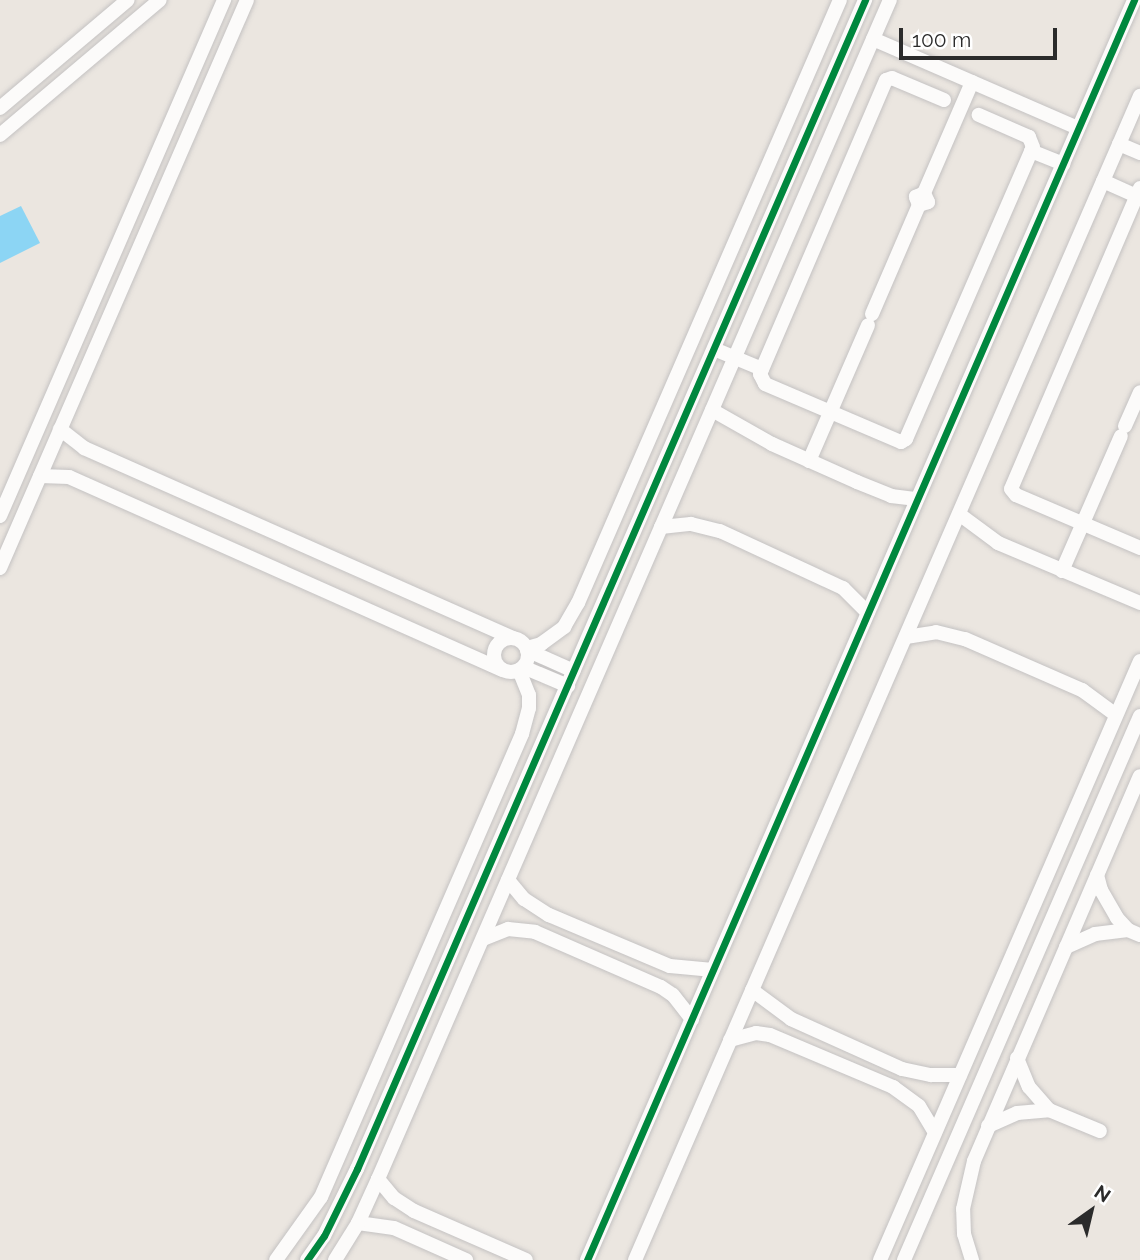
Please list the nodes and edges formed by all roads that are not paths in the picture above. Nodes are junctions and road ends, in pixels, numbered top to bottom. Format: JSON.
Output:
{"nodes":[{"id":1,"x":128,"y":0,"type":"edge"},
{"id":2,"x":160,"y":0,"type":"edge"},
{"id":3,"x":224,"y":0,"type":"edge"},
{"id":4,"x":247,"y":0,"type":"edge"},
{"id":5,"x":840,"y":0,"type":"edge"},
{"id":6,"x":865,"y":0,"type":"edge"},
{"id":7,"x":890,"y":0,"type":"edge"},
{"id":8,"x":1134,"y":0,"type":"edge"},
{"id":9,"x":873,"y":39,"type":"junction"},
{"id":10,"x":972,"y":82,"type":"junction"},
{"id":11,"x":1140,"y":96,"type":"edge"},
{"id":12,"x":944,"y":100,"type":"dead end"},
{"id":13,"x":0,"y":108,"type":"edge"},
{"id":14,"x":979,"y":115,"type":"dead end"},
{"id":15,"x":1078,"y":128,"type":"junction"},
{"id":16,"x":0,"y":135,"type":"edge"},
{"id":17,"x":1119,"y":144,"type":"junction"},
{"id":18,"x":1031,"y":151,"type":"junction"},
{"id":19,"x":1140,"y":153,"type":"edge"},
{"id":20,"x":1063,"y":164,"type":"junction"},
{"id":21,"x":1103,"y":181,"type":"junction"},
{"id":22,"x":1138,"y":192,"type":"edge"},
{"id":23,"x":117,"y":246,"type":"junction"},
{"id":24,"x":136,"y":255,"type":"junction"},
{"id":25,"x":714,"y":349,"type":"junction"},
{"id":26,"x":735,"y":358,"type":"junction"},
{"id":27,"x":762,"y":369,"type":"junction"},
{"id":28,"x":1140,"y":392,"type":"edge"},
{"id":29,"x":712,"y":410,"type":"junction"},
{"id":30,"x":830,"y":412,"type":"junction"},
{"id":31,"x":60,"y":429,"type":"junction"},
{"id":32,"x":809,"y":461,"type":"junction"},
{"id":33,"x":40,"y":476,"type":"junction"},
{"id":34,"x":917,"y":499,"type":"junction"},
{"id":35,"x":959,"y":514,"type":"junction"},
{"id":36,"x":0,"y":516,"type":"edge"},
{"id":37,"x":1083,"y":523,"type":"junction"},
{"id":38,"x":661,"y":527,"type":"junction"},
{"id":39,"x":1140,"y":548,"type":"edge"},
{"id":40,"x":0,"y":568,"type":"edge"},
{"id":41,"x":1062,"y":571,"type":"junction"},
{"id":42,"x":1140,"y":603,"type":"edge"},
{"id":43,"x":868,"y":613,"type":"junction"},
{"id":44,"x":906,"y":637,"type":"junction"},
{"id":45,"x":513,"y":638,"type":"junction"},
{"id":46,"x":527,"y":649,"type":"junction"},
{"id":47,"x":1140,"y":661,"type":"edge"},
{"id":48,"x":521,"y":669,"type":"junction"},
{"id":49,"x":502,"y":670,"type":"junction"},
{"id":50,"x":574,"y":671,"type":"junction"},
{"id":51,"x":568,"y":685,"type":"junction"},
{"id":52,"x":1116,"y":715,"type":"junction"},
{"id":53,"x":1140,"y":716,"type":"edge"},
{"id":54,"x":1140,"y":776,"type":"edge"},
{"id":55,"x":1097,"y":875,"type":"junction"},
{"id":56,"x":508,"y":880,"type":"junction"},
{"id":57,"x":1134,"y":932,"type":"edge"},
{"id":58,"x":482,"y":939,"type":"junction"},
{"id":59,"x":1066,"y":947,"type":"junction"},
{"id":60,"x":713,"y":970,"type":"junction"},
{"id":61,"x":752,"y":990,"type":"junction"},
{"id":62,"x":997,"y":990,"type":"junction"},
{"id":63,"x":1017,"y":999,"type":"junction"},
{"id":64,"x":692,"y":1018,"type":"junction"},
{"id":65,"x":978,"y":1035,"type":"junction"},
{"id":66,"x":730,"y":1040,"type":"junction"},
{"id":67,"x":997,"y":1044,"type":"junction"},
{"id":68,"x":1017,"y":1059,"type":"junction"},
{"id":69,"x":960,"y":1075,"type":"junction"},
{"id":70,"x":1049,"y":1110,"type":"junction"},
{"id":71,"x":988,"y":1126,"type":"junction"},
{"id":72,"x":1100,"y":1131,"type":"dead end"},
{"id":73,"x":935,"y":1133,"type":"junction"},
{"id":74,"x":378,"y":1179,"type":"junction"},
{"id":75,"x":358,"y":1223,"type":"junction"},
{"id":76,"x":276,"y":1260,"type":"edge"},
{"id":77,"x":307,"y":1260,"type":"edge"},
{"id":78,"x":335,"y":1260,"type":"edge"},
{"id":79,"x":466,"y":1260,"type":"edge"},
{"id":80,"x":526,"y":1260,"type":"edge"},
{"id":81,"x":587,"y":1260,"type":"edge"},
{"id":82,"x":635,"y":1260,"type":"edge"},
{"id":83,"x":880,"y":1260,"type":"edge"},
{"id":84,"x":904,"y":1260,"type":"edge"},
{"id":85,"x":972,"y":1260,"type":"edge"}],
"edges":[{"from":1,"to":13,"type":"street"},
{"from":2,"to":16,"type":"street"},
{"from":3,"to":23,"type":"street"},
{"from":4,"to":24,"type":"street"},
{"from":5,"to":46,"type":"street"},
{"from":6,"to":25,"type":"street"},
{"from":7,"to":9,"type":"street"},
{"from":8,"to":15,"type":"street"},
{"from":9,"to":10,"type":"street"},
{"from":9,"to":26,"type":"street"},
{"from":10,"to":15,"type":"street"},
{"from":10,"to":30,"type":"street"},
{"from":11,"to":17,"type":"street"},
{"from":12,"to":27,"type":"street"},
{"from":14,"to":18,"type":"street"},
{"from":15,"to":20,"type":"street"},
{"from":17,"to":19,"type":"street"},
{"from":17,"to":21,"type":"street"},
{"from":18,"to":20,"type":"street"},
{"from":18,"to":30,"type":"street"},
{"from":20,"to":34,"type":"street"},
{"from":21,"to":22,"type":"street"},
{"from":21,"to":35,"type":"street"},
{"from":22,"to":37,"type":"street"},
{"from":23,"to":24,"type":"street"},
{"from":23,"to":36,"type":"street"},
{"from":24,"to":31,"type":"street"},
{"from":25,"to":26,"type":"street"},
{"from":25,"to":50,"type":"street"},
{"from":26,"to":27,"type":"street"},
{"from":26,"to":29,"type":"street"},
{"from":27,"to":30,"type":"street"},
{"from":28,"to":37,"type":"street"},
{"from":29,"to":32,"type":"street"},
{"from":29,"to":38,"type":"street"},
{"from":30,"to":32,"type":"street"},
{"from":31,"to":33,"type":"street"},
{"from":31,"to":45,"type":"street"},
{"from":32,"to":34,"type":"street"},
{"from":33,"to":40,"type":"street"},
{"from":33,"to":49,"type":"street"},
{"from":34,"to":43,"type":"street"},
{"from":35,"to":41,"type":"street"},
{"from":35,"to":44,"type":"street"},
{"from":37,"to":39,"type":"street"},
{"from":37,"to":41,"type":"street"},
{"from":38,"to":43,"type":"street"},
{"from":38,"to":56,"type":"street"},
{"from":41,"to":42,"type":"street"},
{"from":43,"to":60,"type":"street"},
{"from":44,"to":52,"type":"street"},
{"from":44,"to":61,"type":"street"},
{"from":45,"to":46,"type":"street"},
{"from":45,"to":49,"type":"street"},
{"from":46,"to":48,"type":"street"},
{"from":46,"to":50,"type":"street"},
{"from":47,"to":52,"type":"street"},
{"from":48,"to":49,"type":"street"},
{"from":48,"to":51,"type":"street"},
{"from":48,"to":76,"type":"street"},
{"from":50,"to":51,"type":"street"},
{"from":51,"to":77,"type":"street"},
{"from":52,"to":62,"type":"street"},
{"from":53,"to":63,"type":"street"},
{"from":54,"to":55,"type":"street"},
{"from":55,"to":57,"type":"street"},
{"from":55,"to":59,"type":"street"},
{"from":56,"to":58,"type":"street"},
{"from":56,"to":60,"type":"street"},
{"from":57,"to":59,"type":"street"},
{"from":58,"to":64,"type":"street"},
{"from":58,"to":74,"type":"street"},
{"from":59,"to":68,"type":"street"},
{"from":60,"to":64,"type":"street"},
{"from":61,"to":66,"type":"street"},
{"from":61,"to":69,"type":"street"},
{"from":62,"to":63,"type":"street"},
{"from":62,"to":65,"type":"street"},
{"from":63,"to":67,"type":"street"},
{"from":64,"to":81,"type":"street"},
{"from":65,"to":67,"type":"street"},
{"from":65,"to":69,"type":"street"},
{"from":66,"to":73,"type":"street"},
{"from":66,"to":82,"type":"street"},
{"from":67,"to":84,"type":"street"},
{"from":68,"to":70,"type":"street"},
{"from":68,"to":71,"type":"street"},
{"from":69,"to":73,"type":"street"},
{"from":70,"to":71,"type":"street"},
{"from":70,"to":72,"type":"street"},
{"from":71,"to":85,"type":"street"},
{"from":73,"to":83,"type":"street"},
{"from":74,"to":75,"type":"street"},
{"from":74,"to":80,"type":"street"},
{"from":75,"to":78,"type":"street"},
{"from":75,"to":79,"type":"street"}]}
